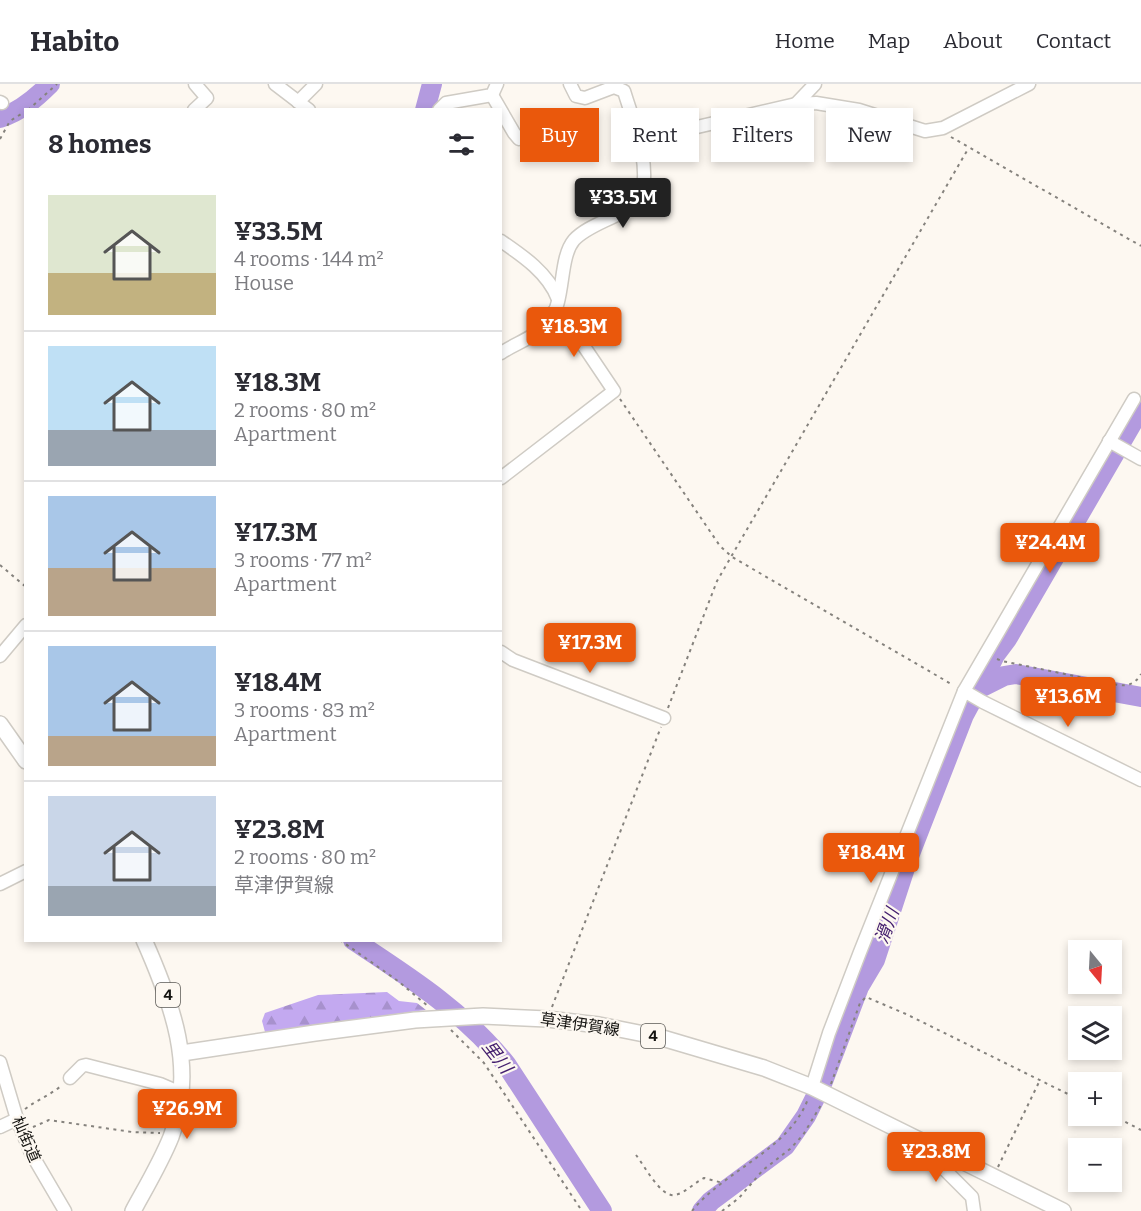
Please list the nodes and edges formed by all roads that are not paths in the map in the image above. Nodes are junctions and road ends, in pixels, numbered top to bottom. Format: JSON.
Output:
{"nodes":[{"id":1,"x":195,"y":84,"type":"edge"},
{"id":2,"x":274,"y":84,"type":"edge"},
{"id":3,"x":316,"y":84,"type":"edge"},
{"id":4,"x":570,"y":84,"type":"edge"},
{"id":5,"x":815,"y":84,"type":"edge"},
{"id":6,"x":1029,"y":84,"type":"edge"},
{"id":7,"x":494,"y":89,"type":"edge"},
{"id":8,"x":796,"y":104,"type":"junction"},
{"id":9,"x":306,"y":107,"type":"edge"},
{"id":10,"x":196,"y":108,"type":"edge"},
{"id":11,"x":441,"y":108,"type":"edge"},
{"id":12,"x":630,"y":108,"type":"edge"},
{"id":13,"x":699,"y":127,"type":"edge"},
{"id":14,"x":519,"y":139,"type":"dead end"},
{"id":15,"x":644,"y":162,"type":"edge"},
{"id":16,"x":502,"y":242,"type":"edge"},
{"id":17,"x":556,"y":304,"type":"junction"},
{"id":18,"x":502,"y":352,"type":"edge"},
{"id":19,"x":1134,"y":399,"type":"dead end"},
{"id":20,"x":1108,"y":441,"type":"junction"},
{"id":21,"x":1141,"y":459,"type":"edge"},
{"id":22,"x":502,"y":477,"type":"edge"},
{"id":23,"x":24,"y":627,"type":"edge"},
{"id":24,"x":502,"y":653,"type":"edge"},
{"id":25,"x":0,"y":656,"type":"edge"},
{"id":26,"x":967,"y":693,"type":"junction"},
{"id":27,"x":664,"y":718,"type":"road end"},
{"id":28,"x":0,"y":724,"type":"edge"},
{"id":29,"x":24,"y":758,"type":"edge"},
{"id":30,"x":1141,"y":780,"type":"edge"},
{"id":31,"x":24,"y":872,"type":"edge"},
{"id":32,"x":0,"y":884,"type":"edge"},
{"id":33,"x":145,"y":942,"type":"edge"},
{"id":34,"x":182,"y":1053,"type":"junction"},
{"id":35,"x":0,"y":1062,"type":"edge"},
{"id":36,"x":69,"y":1078,"type":"road end"},
{"id":37,"x":820,"y":1091,"type":"junction"},
{"id":38,"x":181,"y":1093,"type":"junction"},
{"id":39,"x":16,"y":1117,"type":"junction"},
{"id":40,"x":0,"y":1128,"type":"edge"},
{"id":41,"x":947,"y":1153,"type":"junction"},
{"id":42,"x":65,"y":1211,"type":"edge"},
{"id":43,"x":133,"y":1211,"type":"edge"},
{"id":44,"x":974,"y":1211,"type":"edge"},
{"id":45,"x":1063,"y":1211,"type":"edge"}],
"edges":[{"from":1,"to":10,"type":"street"},
{"from":2,"to":9,"type":"street"},
{"from":3,"to":9,"type":"street"},
{"from":4,"to":12,"type":"street"},
{"from":5,"to":8,"type":"street"},
{"from":6,"to":8,"type":"street"},
{"from":7,"to":11,"type":"street"},
{"from":7,"to":14,"type":"street"},
{"from":8,"to":13,"type":"street"},
{"from":15,"to":17,"type":"street"},
{"from":16,"to":17,"type":"street"},
{"from":17,"to":18,"type":"street"},
{"from":17,"to":22,"type":"street"},
{"from":19,"to":20,"type":"street"},
{"from":20,"to":21,"type":"street"},
{"from":20,"to":26,"type":"street"},
{"from":23,"to":25,"type":"street"},
{"from":24,"to":27,"type":"street"},
{"from":26,"to":30,"type":"street"},
{"from":26,"to":37,"type":"street"},
{"from":28,"to":29,"type":"main road"},
{"from":31,"to":32,"type":"street"},
{"from":33,"to":34,"type":"main road","number":"4"},
{"from":34,"to":37,"type":"main road","name":"草津伊賀線","number":"4"},
{"from":34,"to":38,"type":"main road"},
{"from":35,"to":39,"type":"street","name":"杣街道"},
{"from":36,"to":38,"type":"street"},
{"from":37,"to":41,"type":"main road","name":"草津伊賀線","number":"4"},
{"from":38,"to":43,"type":"main road"},
{"from":39,"to":40,"type":"street"},
{"from":39,"to":42,"type":"street","name":"杣街道"},
{"from":41,"to":44,"type":"street"},
{"from":41,"to":45,"type":"main road","name":"草津伊賀線","number":"4"}]}
